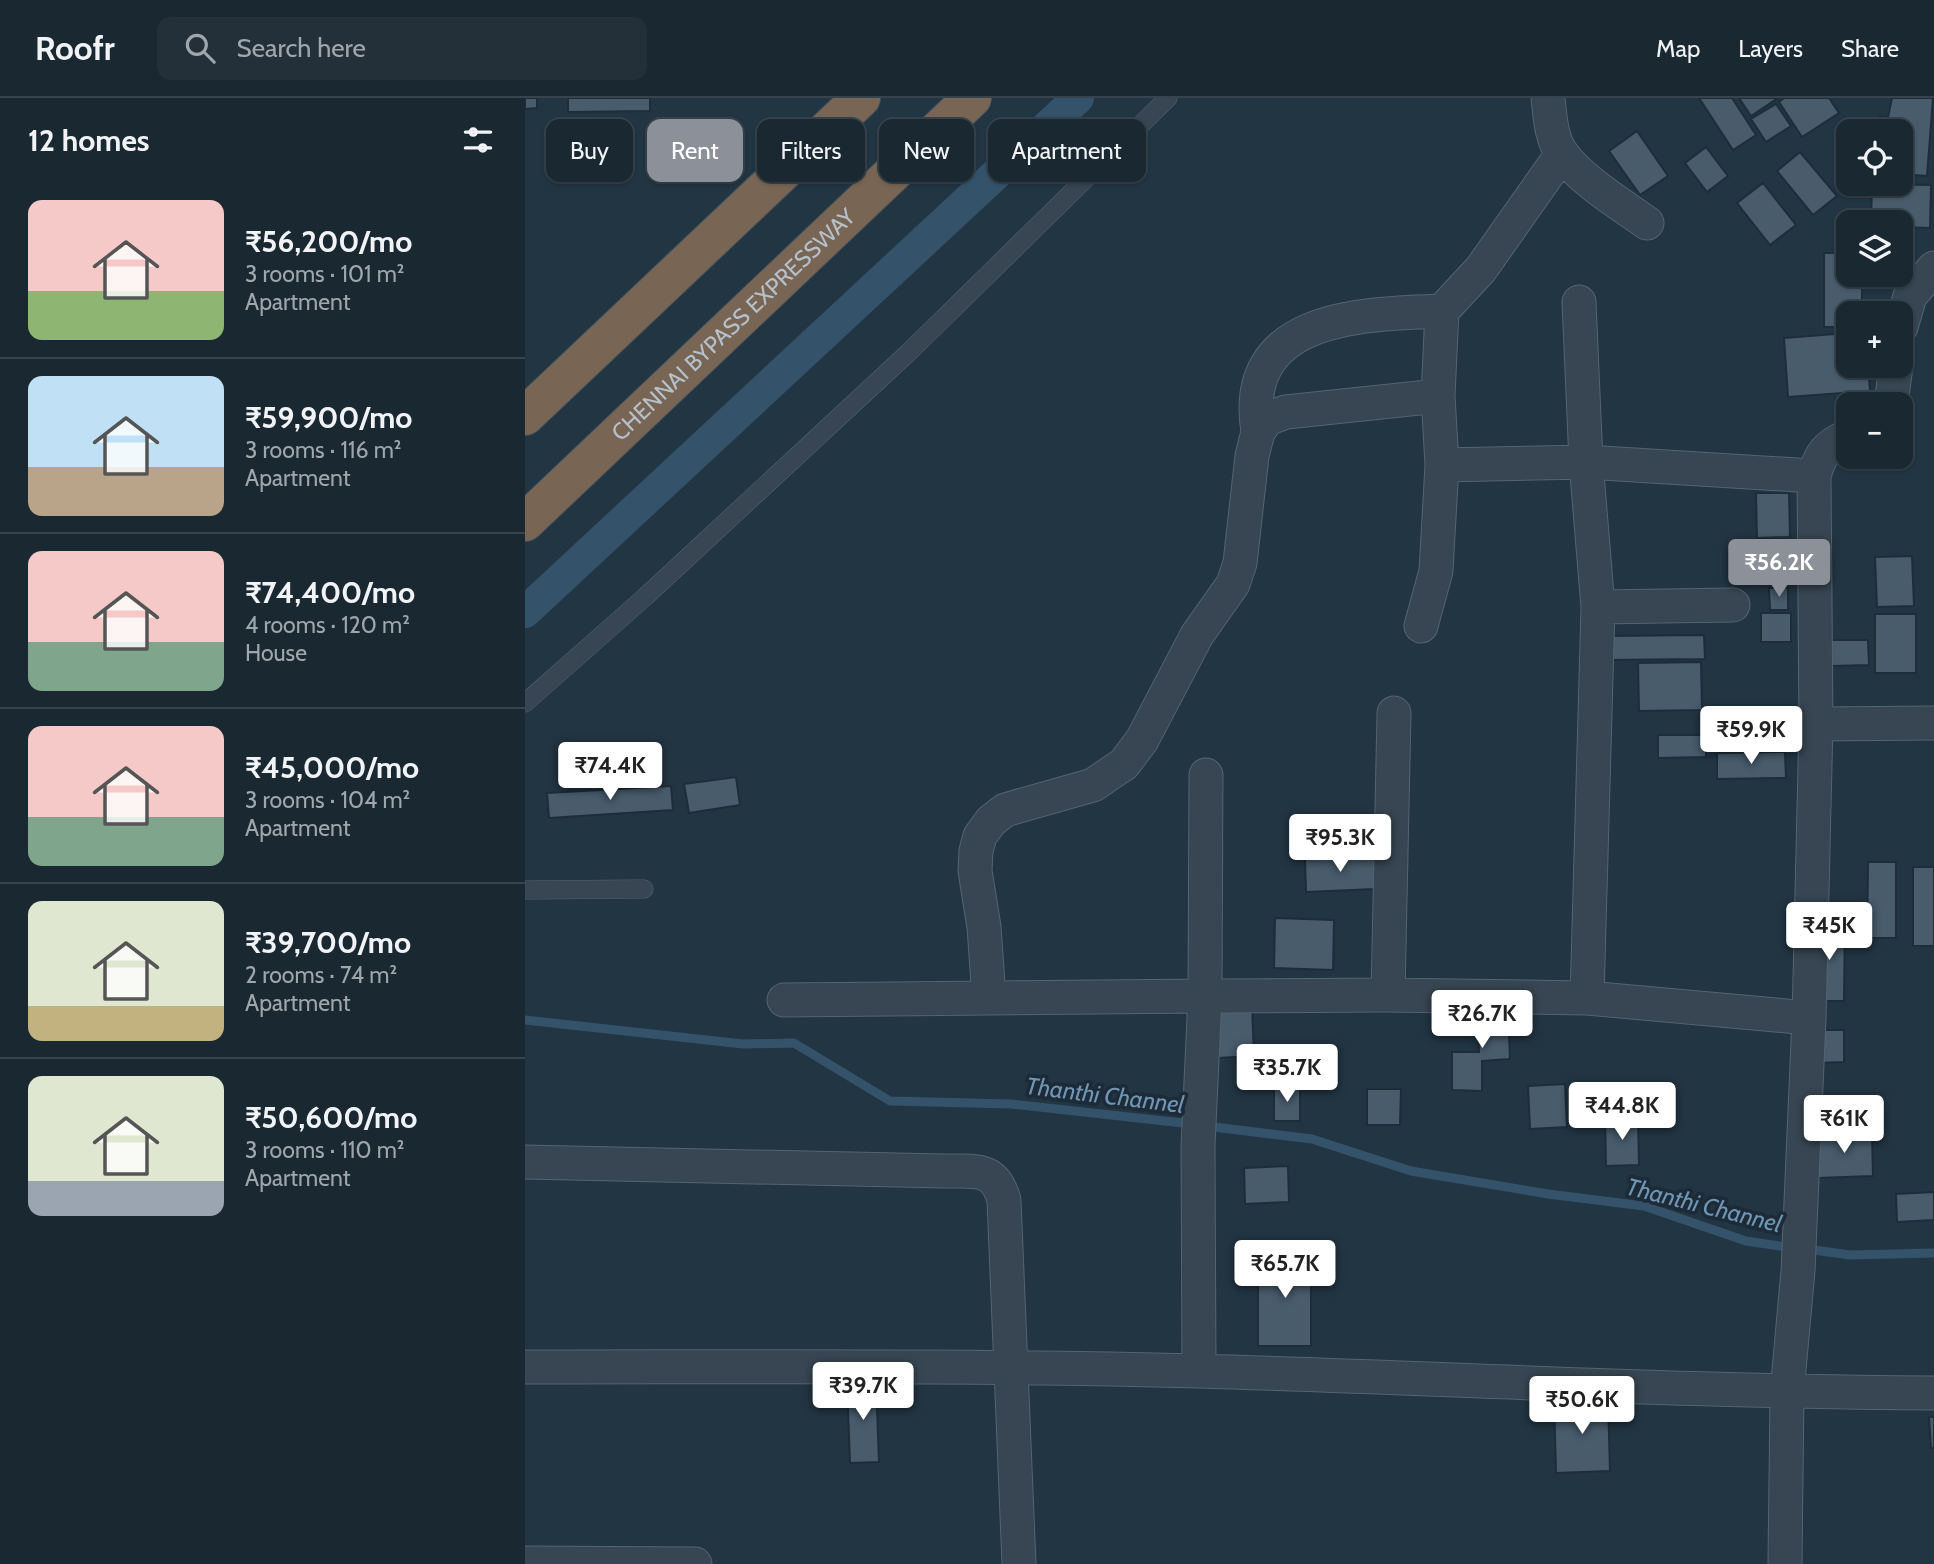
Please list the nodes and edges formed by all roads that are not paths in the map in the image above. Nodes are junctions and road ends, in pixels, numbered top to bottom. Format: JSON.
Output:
{"nodes":[{"id":1,"x":862,"y":98,"type":"edge"},
{"id":2,"x":972,"y":98,"type":"edge"},
{"id":3,"x":1168,"y":98,"type":"edge"},
{"id":4,"x":1548,"y":98,"type":"edge"},
{"id":5,"x":1562,"y":154,"type":"junction"},
{"id":6,"x":1647,"y":223,"type":"dead end"},
{"id":7,"x":1934,"y":268,"type":"edge"},
{"id":8,"x":1909,"y":301,"type":"edge"},
{"id":9,"x":1579,"y":302,"type":"dead end"},
{"id":10,"x":1442,"y":311,"type":"junction"},
{"id":11,"x":1438,"y":396,"type":"junction"},
{"id":12,"x":525,"y":416,"type":"edge"},
{"id":13,"x":1258,"y":432,"type":"junction"},
{"id":14,"x":1836,"y":441,"type":"edge"},
{"id":15,"x":1586,"y":462,"type":"junction"},
{"id":16,"x":1442,"y":465,"type":"junction"},
{"id":17,"x":1814,"y":476,"type":"junction"},
{"id":18,"x":525,"y":522,"type":"edge"},
{"id":19,"x":1733,"y":605,"type":"dead end"},
{"id":20,"x":1598,"y":607,"type":"junction"},
{"id":21,"x":1420,"y":626,"type":"dead end"},
{"id":22,"x":525,"y":703,"type":"edge"},
{"id":23,"x":1394,"y":713,"type":"dead end"},
{"id":24,"x":1934,"y":723,"type":"edge"},
{"id":25,"x":1816,"y":724,"type":"junction"},
{"id":26,"x":1206,"y":775,"type":"dead end"},
{"id":27,"x":645,"y":889,"type":"dead end"},
{"id":28,"x":525,"y":890,"type":"edge"},
{"id":29,"x":1388,"y":995,"type":"junction"},
{"id":30,"x":1205,"y":996,"type":"junction"},
{"id":31,"x":989,"y":998,"type":"junction"},
{"id":32,"x":1587,"y":999,"type":"junction"},
{"id":33,"x":784,"y":1000,"type":"dead end"},
{"id":34,"x":1809,"y":1018,"type":"junction"},
{"id":35,"x":525,"y":1162,"type":"edge"},
{"id":36,"x":525,"y":1367,"type":"edge"},
{"id":37,"x":1010,"y":1367,"type":"junction"},
{"id":38,"x":1199,"y":1371,"type":"junction"},
{"id":39,"x":1787,"y":1392,"type":"junction"},
{"id":40,"x":1934,"y":1392,"type":"edge"},
{"id":41,"x":525,"y":1563,"type":"edge"},
{"id":42,"x":695,"y":1564,"type":"edge"},
{"id":43,"x":1019,"y":1564,"type":"edge"},
{"id":44,"x":1785,"y":1564,"type":"edge"}],
"edges":[{"from":1,"to":12,"type":"highway"},
{"from":2,"to":18,"type":"highway","name":"CHENNAI BYPASS EXPRESSWAY"},
{"from":3,"to":22,"type":"lane"},
{"from":4,"to":5,"type":"street"},
{"from":5,"to":6,"type":"street"},
{"from":5,"to":10,"type":"street"},
{"from":7,"to":8,"type":"street"},
{"from":9,"to":15,"type":"street"},
{"from":10,"to":11,"type":"street"},
{"from":10,"to":13,"type":"street"},
{"from":11,"to":13,"type":"street"},
{"from":11,"to":16,"type":"street"},
{"from":13,"to":31,"type":"street"},
{"from":14,"to":17,"type":"street"},
{"from":15,"to":16,"type":"street"},
{"from":15,"to":17,"type":"street"},
{"from":15,"to":20,"type":"street"},
{"from":16,"to":21,"type":"street"},
{"from":17,"to":25,"type":"street"},
{"from":19,"to":20,"type":"street"},
{"from":20,"to":32,"type":"street"},
{"from":23,"to":29,"type":"street"},
{"from":24,"to":25,"type":"street"},
{"from":25,"to":34,"type":"street"},
{"from":26,"to":30,"type":"street"},
{"from":27,"to":28,"type":"lane"},
{"from":29,"to":30,"type":"street"},
{"from":29,"to":32,"type":"street"},
{"from":30,"to":31,"type":"street"},
{"from":30,"to":38,"type":"street"},
{"from":31,"to":33,"type":"street"},
{"from":32,"to":34,"type":"street"},
{"from":34,"to":39,"type":"street"},
{"from":35,"to":37,"type":"street"},
{"from":36,"to":37,"type":"street"},
{"from":37,"to":38,"type":"street"},
{"from":37,"to":43,"type":"street"},
{"from":38,"to":39,"type":"street"},
{"from":39,"to":40,"type":"street"},
{"from":39,"to":44,"type":"street"},
{"from":41,"to":42,"type":"street"}]}
